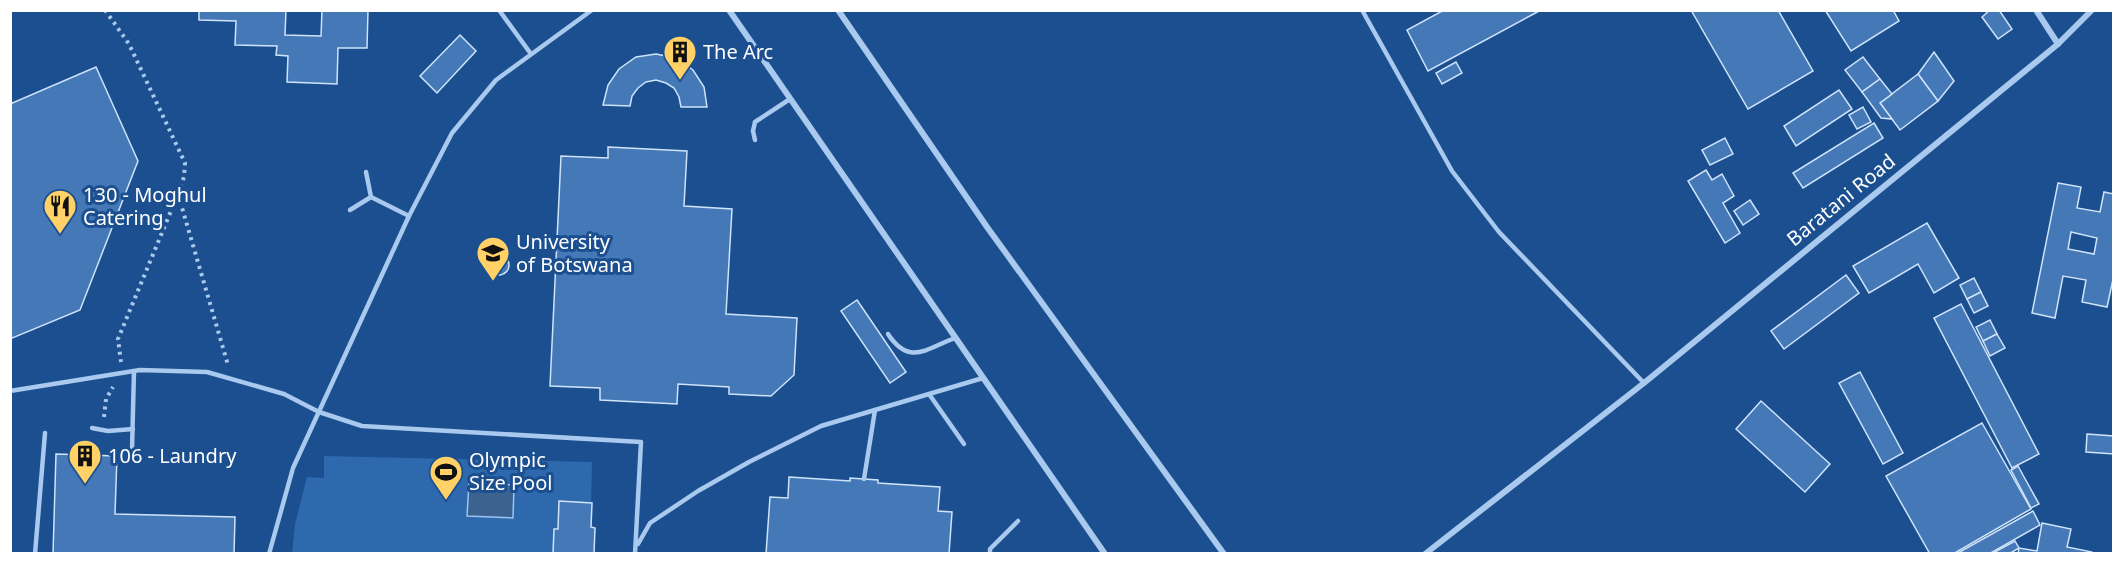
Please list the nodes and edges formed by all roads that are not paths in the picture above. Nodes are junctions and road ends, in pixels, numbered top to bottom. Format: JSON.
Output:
{"nodes":[{"id":1,"x":499,"y":10,"type":"edge"},
{"id":2,"x":592,"y":10,"type":"edge"},
{"id":3,"x":729,"y":10,"type":"edge"},
{"id":4,"x":838,"y":10,"type":"edge"},
{"id":5,"x":1362,"y":10,"type":"edge"},
{"id":6,"x":2036,"y":10,"type":"edge"},
{"id":7,"x":2092,"y":10,"type":"edge"},
{"id":8,"x":2058,"y":44,"type":"junction"},
{"id":9,"x":531,"y":54,"type":"junction"},
{"id":10,"x":790,"y":99,"type":"junction"},
{"id":11,"x":755,"y":140,"type":"dead end"},
{"id":12,"x":366,"y":172,"type":"dead end"},
{"id":13,"x":371,"y":197,"type":"junction"},
{"id":14,"x":350,"y":210,"type":"dead end"},
{"id":15,"x":409,"y":216,"type":"junction"},
{"id":16,"x":888,"y":334,"type":"dead end"},
{"id":17,"x":955,"y":338,"type":"junction"},
{"id":18,"x":134,"y":371,"type":"junction"},
{"id":19,"x":983,"y":378,"type":"junction"},
{"id":20,"x":1644,"y":383,"type":"junction"},
{"id":21,"x":10,"y":391,"type":"edge"},
{"id":22,"x":929,"y":394,"type":"junction"},
{"id":23,"x":875,"y":410,"type":"junction"},
{"id":24,"x":319,"y":412,"type":"junction"},
{"id":25,"x":92,"y":428,"type":"dead end"},
{"id":26,"x":133,"y":429,"type":"junction"},
{"id":27,"x":45,"y":433,"type":"dead end"},
{"id":28,"x":964,"y":444,"type":"dead end"},
{"id":29,"x":136,"y":459,"type":"dead end"},
{"id":30,"x":864,"y":479,"type":"dead end"},
{"id":31,"x":1018,"y":521,"type":"dead end"},
{"id":32,"x":635,"y":553,"type":"edge"},
{"id":33,"x":35,"y":554,"type":"edge"},
{"id":34,"x":269,"y":554,"type":"edge"},
{"id":35,"x":990,"y":554,"type":"edge"},
{"id":36,"x":1105,"y":554,"type":"edge"},
{"id":37,"x":1224,"y":554,"type":"edge"},
{"id":38,"x":1425,"y":554,"type":"edge"}],
"edges":[{"from":1,"to":9,"type":"lane"},
{"from":2,"to":9,"type":"lane"},
{"from":3,"to":10,"type":"street"},
{"from":4,"to":37,"type":"street"},
{"from":5,"to":20,"type":"lane"},
{"from":6,"to":8,"type":"street"},
{"from":7,"to":8,"type":"street","name":"Baratani Road"},
{"from":8,"to":20,"type":"street","name":"Baratani Road"},
{"from":9,"to":15,"type":"lane"},
{"from":10,"to":11,"type":"lane"},
{"from":10,"to":17,"type":"street"},
{"from":12,"to":13,"type":"lane"},
{"from":13,"to":14,"type":"lane"},
{"from":13,"to":15,"type":"lane"},
{"from":15,"to":24,"type":"lane"},
{"from":16,"to":17,"type":"lane"},
{"from":17,"to":19,"type":"street"},
{"from":18,"to":21,"type":"lane"},
{"from":18,"to":24,"type":"lane"},
{"from":18,"to":26,"type":"lane"},
{"from":19,"to":22,"type":"lane"},
{"from":19,"to":36,"type":"street"},
{"from":20,"to":38,"type":"street","name":"Baratani Road"},
{"from":22,"to":23,"type":"lane"},
{"from":22,"to":28,"type":"lane"},
{"from":23,"to":30,"type":"lane"},
{"from":23,"to":32,"type":"lane"},
{"from":24,"to":32,"type":"lane"},
{"from":24,"to":34,"type":"lane"},
{"from":25,"to":26,"type":"lane"},
{"from":26,"to":29,"type":"lane"},
{"from":27,"to":33,"type":"lane"},
{"from":31,"to":35,"type":"lane"}]}
